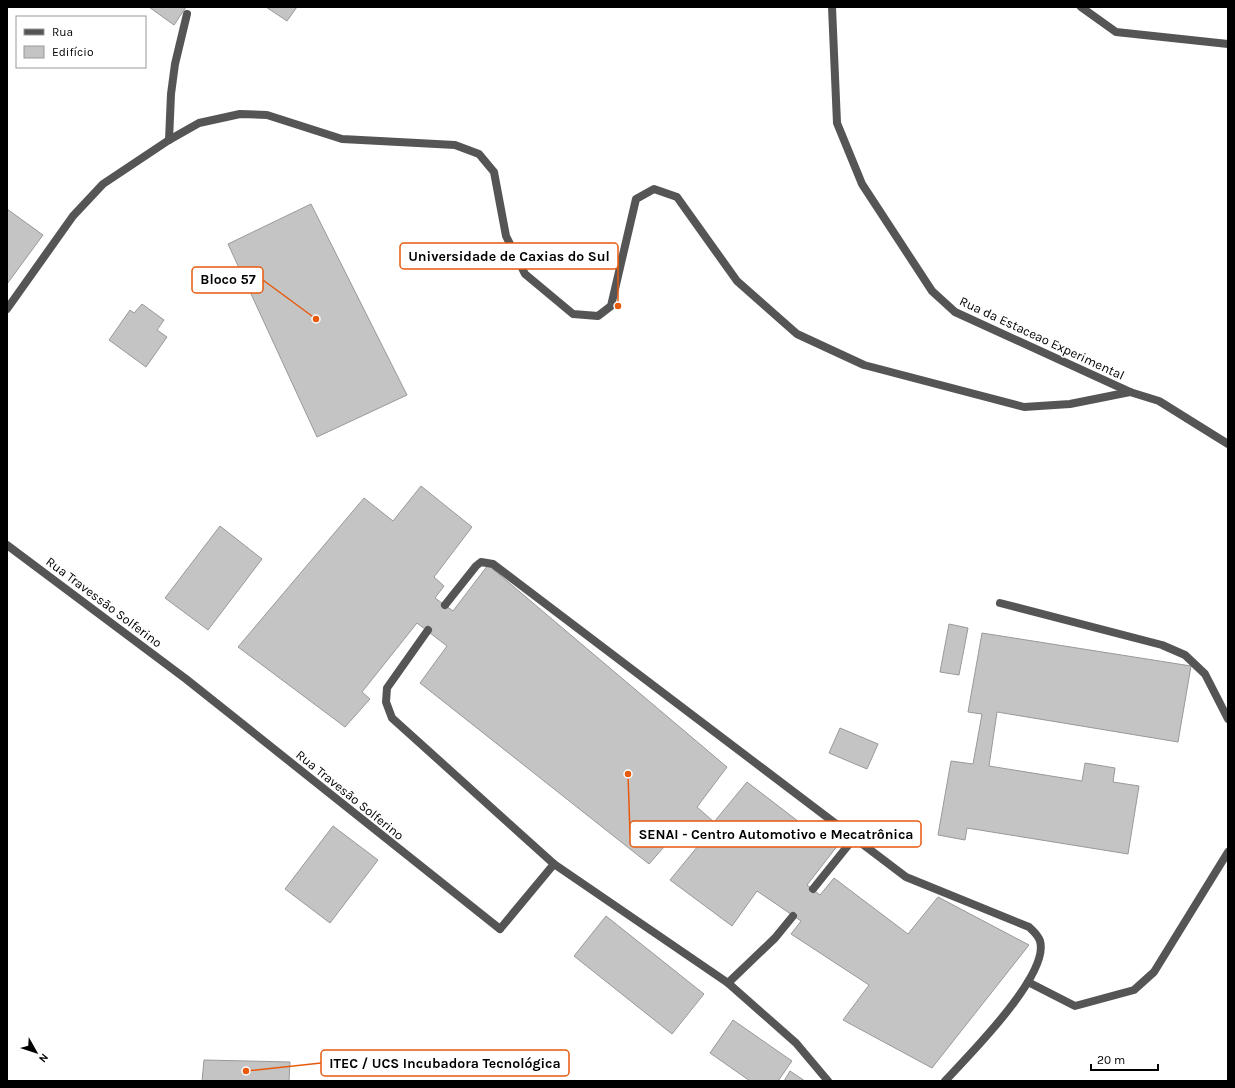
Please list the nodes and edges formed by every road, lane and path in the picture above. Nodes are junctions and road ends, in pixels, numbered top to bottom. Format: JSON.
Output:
{"nodes":[{"id":1,"x":832,"y":7,"type":"edge"},
{"id":2,"x":1081,"y":7,"type":"edge"},
{"id":3,"x":187,"y":14,"type":"dead end"},
{"id":4,"x":1228,"y":44,"type":"edge"},
{"id":5,"x":170,"y":140,"type":"junction"},
{"id":6,"x":7,"y":309,"type":"edge"},
{"id":7,"x":1130,"y":392,"type":"junction"},
{"id":8,"x":1228,"y":444,"type":"edge"},
{"id":9,"x":7,"y":545,"type":"edge"},
{"id":10,"x":1000,"y":603,"type":"dead end"},
{"id":11,"x":445,"y":605,"type":"dead end"},
{"id":12,"x":428,"y":630,"type":"dead end"},
{"id":13,"x":186,"y":679,"type":"joint"},
{"id":14,"x":1228,"y":719,"type":"edge"},
{"id":15,"x":854,"y":838,"type":"junction"},
{"id":16,"x":1228,"y":852,"type":"edge"},
{"id":17,"x":554,"y":864,"type":"junction"},
{"id":18,"x":814,"y":889,"type":"dead end"},
{"id":19,"x":793,"y":916,"type":"dead end"},
{"id":20,"x":1028,"y":982,"type":"junction"},
{"id":21,"x":728,"y":983,"type":"junction"},
{"id":22,"x":828,"y":1081,"type":"edge"},
{"id":23,"x":945,"y":1081,"type":"edge"}],
"edges":[{"from":1,"to":7,"type":"street","name":"Rua da Estaceao Experimental"},
{"from":2,"to":4,"type":"street"},
{"from":3,"to":5,"type":"street"},
{"from":5,"to":6,"type":"street"},
{"from":5,"to":7,"type":"street"},
{"from":7,"to":8,"type":"street","name":"Rua da Estaceao Experimental"},
{"from":9,"to":13,"type":"street","name":"Rua Travessão Solferino"},
{"from":10,"to":14,"type":"street"},
{"from":11,"to":15,"type":"street"},
{"from":12,"to":17,"type":"street"},
{"from":13,"to":17,"type":"street","name":"Rua Travesão Solferino"},
{"from":15,"to":18,"type":"street"},
{"from":15,"to":20,"type":"street"},
{"from":16,"to":20,"type":"street"},
{"from":17,"to":21,"type":"street"},
{"from":19,"to":21,"type":"street"},
{"from":20,"to":23,"type":"street"},
{"from":21,"to":22,"type":"street"}]}
